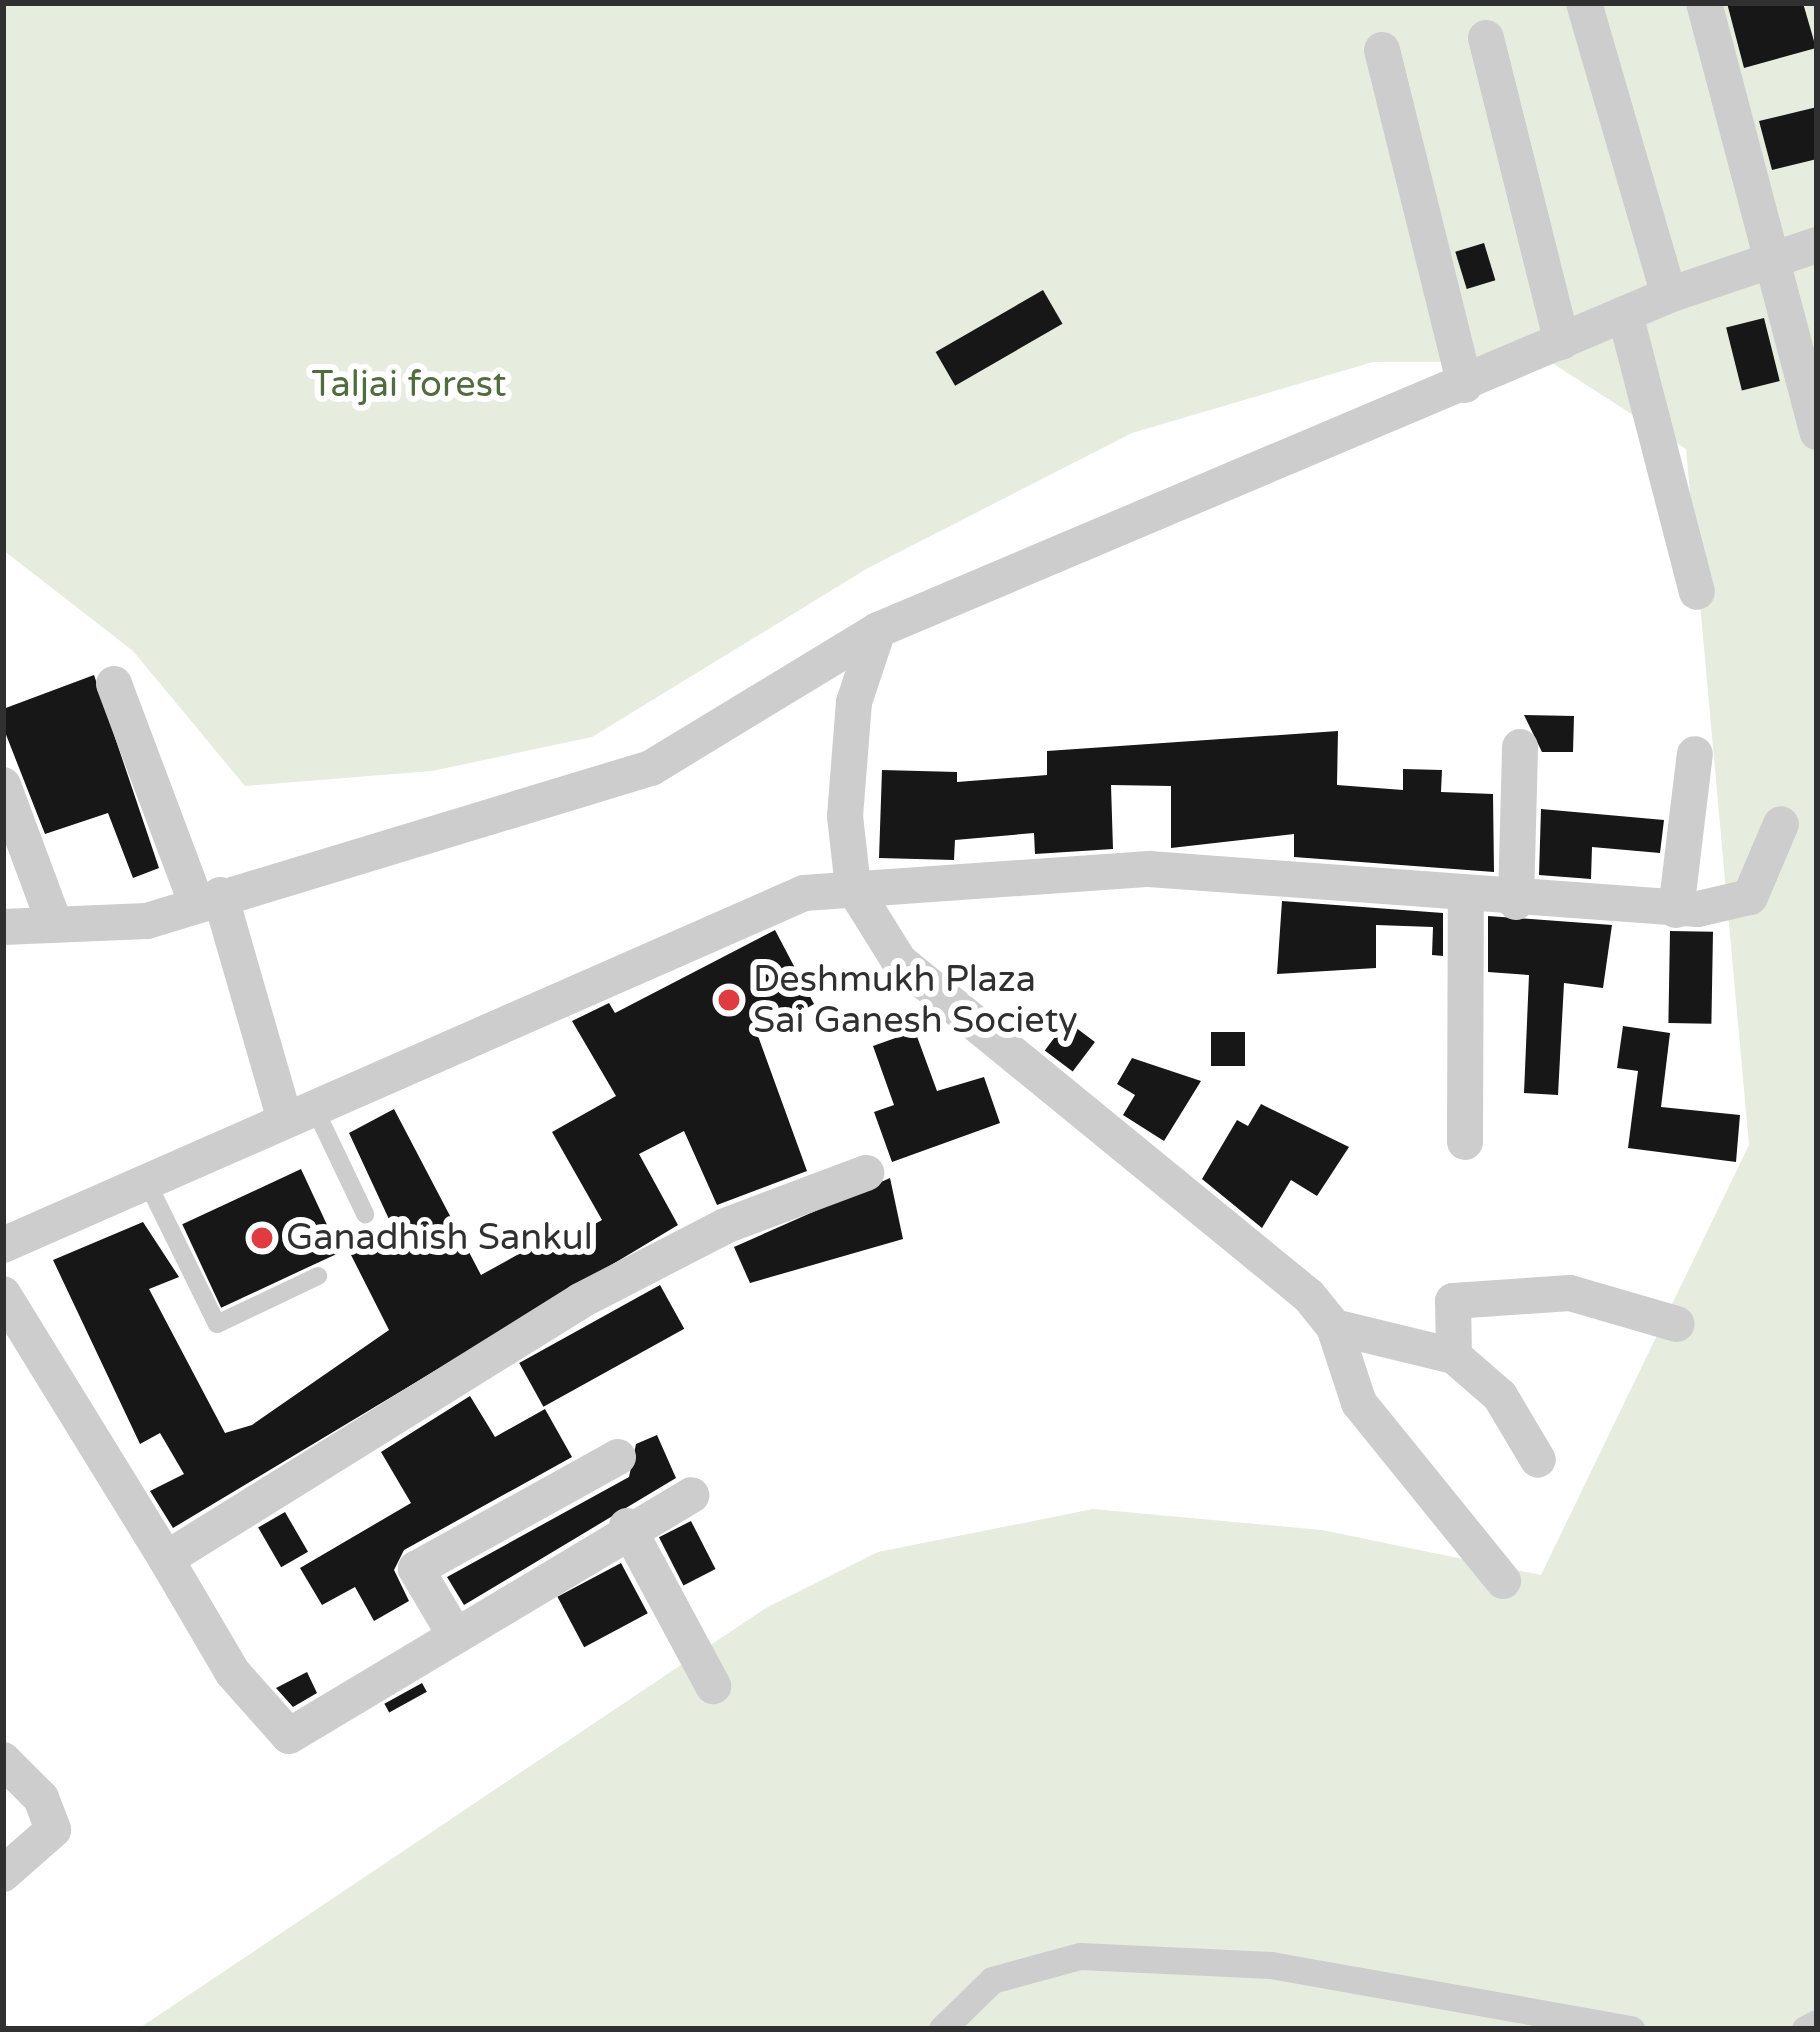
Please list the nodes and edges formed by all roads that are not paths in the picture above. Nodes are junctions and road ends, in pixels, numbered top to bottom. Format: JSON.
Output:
{"nodes":[{"id":1,"x":1584,"y":3,"type":"edge"},
{"id":2,"x":1704,"y":3,"type":"edge"},
{"id":3,"x":1486,"y":38,"type":"dead end"},
{"id":4,"x":1382,"y":50,"type":"dead end"},
{"id":5,"x":1817,"y":244,"type":"edge"},
{"id":6,"x":1775,"y":259,"type":"junction"},
{"id":7,"x":1669,"y":295,"type":"junction"},
{"id":8,"x":1625,"y":314,"type":"junction"},
{"id":9,"x":1562,"y":342,"type":"junction"},
{"id":10,"x":1465,"y":385,"type":"junction"},
{"id":11,"x":1817,"y":431,"type":"edge"},
{"id":12,"x":1696,"y":592,"type":"dead end"},
{"id":13,"x":878,"y":630,"type":"junction"},
{"id":14,"x":114,"y":684,"type":"dead end"},
{"id":15,"x":1520,"y":747,"type":"dead end"},
{"id":16,"x":1695,"y":754,"type":"dead end"},
{"id":17,"x":3,"y":784,"type":"edge"},
{"id":18,"x":1781,"y":824,"type":"dead end"},
{"id":19,"x":853,"y":887,"type":"junction"},
{"id":20,"x":1466,"y":897,"type":"junction"},
{"id":21,"x":208,"y":899,"type":"junction"},
{"id":22,"x":1516,"y":902,"type":"junction"},
{"id":23,"x":1676,"y":910,"type":"junction"},
{"id":24,"x":55,"y":925,"type":"junction"},
{"id":25,"x":3,"y":927,"type":"edge"},
{"id":26,"x":285,"y":1100,"type":"junction"},
{"id":27,"x":1465,"y":1142,"type":"dead end"},
{"id":28,"x":866,"y":1173,"type":"dead end"},
{"id":29,"x":147,"y":1181,"type":"junction"},
{"id":30,"x":365,"y":1214,"type":"dead end"},
{"id":31,"x":3,"y":1245,"type":"edge"},
{"id":32,"x":318,"y":1276,"type":"dead end"},
{"id":33,"x":3,"y":1294,"type":"edge"},
{"id":34,"x":1677,"y":1324,"type":"dead end"},
{"id":35,"x":1334,"y":1327,"type":"junction"},
{"id":36,"x":1454,"y":1356,"type":"junction"},
{"id":37,"x":618,"y":1457,"type":"dead end"},
{"id":38,"x":1538,"y":1460,"type":"dead end"},
{"id":39,"x":692,"y":1495,"type":"dead end"},
{"id":40,"x":627,"y":1526,"type":"junction"},
{"id":41,"x":166,"y":1559,"type":"junction"},
{"id":42,"x":1503,"y":1581,"type":"dead end"},
{"id":43,"x":455,"y":1635,"type":"junction"},
{"id":44,"x":712,"y":1686,"type":"dead end"},
{"id":45,"x":3,"y":1760,"type":"edge"},
{"id":46,"x":3,"y":1874,"type":"edge"},
{"id":47,"x":1817,"y":2023,"type":"edge"},
{"id":48,"x":942,"y":2029,"type":"edge"},
{"id":49,"x":1631,"y":2029,"type":"edge"},
{"id":50,"x":1805,"y":2029,"type":"edge"}],
"edges":[{"from":1,"to":7,"type":"street"},
{"from":2,"to":6,"type":"street"},
{"from":3,"to":9,"type":"street"},
{"from":4,"to":10,"type":"street"},
{"from":5,"to":6,"type":"street"},
{"from":6,"to":7,"type":"street"},
{"from":6,"to":11,"type":"street"},
{"from":7,"to":8,"type":"street"},
{"from":8,"to":9,"type":"street"},
{"from":8,"to":12,"type":"street"},
{"from":9,"to":10,"type":"street"},
{"from":10,"to":13,"type":"street"},
{"from":13,"to":19,"type":"street"},
{"from":13,"to":21,"type":"street"},
{"from":14,"to":21,"type":"street"},
{"from":15,"to":22,"type":"street"},
{"from":16,"to":23,"type":"street"},
{"from":17,"to":24,"type":"street"},
{"from":18,"to":23,"type":"street"},
{"from":19,"to":20,"type":"street"},
{"from":19,"to":26,"type":"street"},
{"from":19,"to":35,"type":"street"},
{"from":20,"to":22,"type":"street"},
{"from":20,"to":27,"type":"street"},
{"from":21,"to":24,"type":"street"},
{"from":21,"to":26,"type":"street"},
{"from":22,"to":23,"type":"street"},
{"from":24,"to":25,"type":"street"},
{"from":26,"to":29,"type":"street"},
{"from":26,"to":30,"type":"lane"},
{"from":28,"to":41,"type":"street"},
{"from":29,"to":31,"type":"street"},
{"from":29,"to":32,"type":"lane"},
{"from":33,"to":41,"type":"street"},
{"from":34,"to":36,"type":"street"},
{"from":35,"to":36,"type":"street"},
{"from":35,"to":42,"type":"street"},
{"from":36,"to":38,"type":"street"},
{"from":37,"to":43,"type":"street"},
{"from":39,"to":40,"type":"street"},
{"from":40,"to":43,"type":"street"},
{"from":40,"to":44,"type":"street"},
{"from":41,"to":43,"type":"street"},
{"from":45,"to":46,"type":"street"},
{"from":47,"to":50,"type":"street"},
{"from":48,"to":49,"type":"street"}]}
